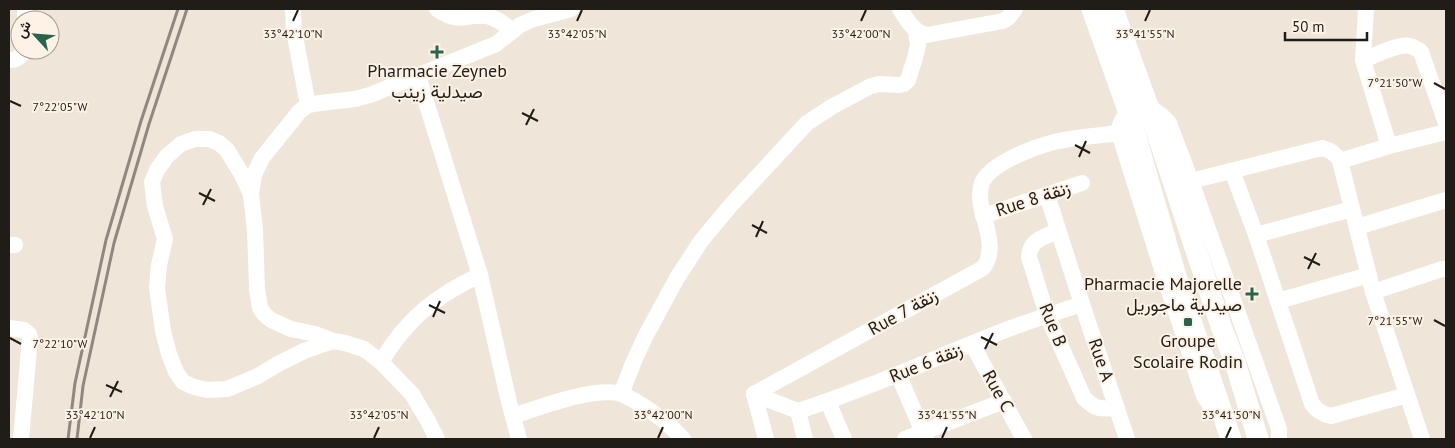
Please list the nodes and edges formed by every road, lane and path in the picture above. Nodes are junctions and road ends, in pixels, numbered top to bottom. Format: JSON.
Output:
{"nodes":[{"id":1,"x":293,"y":9,"type":"edge"},
{"id":2,"x":437,"y":9,"type":"edge"},
{"id":3,"x":571,"y":9,"type":"edge"},
{"id":4,"x":900,"y":9,"type":"edge"},
{"id":5,"x":1015,"y":9,"type":"edge"},
{"id":6,"x":1079,"y":9,"type":"edge"},
{"id":7,"x":1092,"y":9,"type":"edge"},
{"id":8,"x":1113,"y":9,"type":"edge"},
{"id":9,"x":1366,"y":9,"type":"edge"},
{"id":10,"x":513,"y":31,"type":"junction"},
{"id":11,"x":916,"y":31,"type":"junction"},
{"id":12,"x":1362,"y":60,"type":"junction"},
{"id":13,"x":418,"y":76,"type":"junction"},
{"id":14,"x":308,"y":105,"type":"junction"},
{"id":15,"x":1138,"y":109,"type":"junction"},
{"id":16,"x":1446,"y":123,"type":"edge"},
{"id":17,"x":1446,"y":132,"type":"edge"},
{"id":18,"x":1119,"y":133,"type":"junction"},
{"id":19,"x":1389,"y":146,"type":"junction"},
{"id":20,"x":1340,"y":162,"type":"junction"},
{"id":21,"x":1232,"y":171,"type":"junction"},
{"id":22,"x":1191,"y":181,"type":"junction"},
{"id":23,"x":1082,"y":183,"type":"dead end"},
{"id":24,"x":251,"y":194,"type":"junction"},
{"id":25,"x":1047,"y":195,"type":"junction"},
{"id":26,"x":1446,"y":200,"type":"edge"},
{"id":27,"x":1352,"y":209,"type":"junction"},
{"id":28,"x":983,"y":216,"type":"junction"},
{"id":29,"x":1357,"y":227,"type":"junction"},
{"id":30,"x":1058,"y":231,"type":"junction"},
{"id":31,"x":1256,"y":235,"type":"junction"},
{"id":32,"x":1212,"y":270,"type":"junction"},
{"id":33,"x":1446,"y":270,"type":"edge"},
{"id":34,"x":480,"y":274,"type":"junction"},
{"id":35,"x":1170,"y":274,"type":"junction"},
{"id":36,"x":1369,"y":275,"type":"junction"},
{"id":37,"x":1373,"y":292,"type":"junction"},
{"id":38,"x":1278,"y":301,"type":"junction"},
{"id":39,"x":1082,"y":304,"type":"junction"},
{"id":40,"x":1047,"y":315,"type":"junction"},
{"id":41,"x":9,"y":328,"type":"edge"},
{"id":42,"x":333,"y":341,"type":"junction"},
{"id":43,"x":972,"y":344,"type":"junction"},
{"id":44,"x":1244,"y":360,"type":"junction"},
{"id":45,"x":382,"y":362,"type":"junction"},
{"id":46,"x":898,"y":374,"type":"junction"},
{"id":47,"x":621,"y":394,"type":"junction"},
{"id":48,"x":754,"y":394,"type":"junction"},
{"id":49,"x":1407,"y":395,"type":"junction"},
{"id":50,"x":1004,"y":401,"type":"junction"},
{"id":51,"x":828,"y":402,"type":"junction"},
{"id":52,"x":1117,"y":408,"type":"junction"},
{"id":53,"x":798,"y":412,"type":"junction"},
{"id":54,"x":513,"y":416,"type":"junction"},
{"id":55,"x":924,"y":435,"type":"edge"},
{"id":56,"x":20,"y":439,"type":"edge"},
{"id":57,"x":436,"y":439,"type":"edge"},
{"id":58,"x":520,"y":439,"type":"edge"},
{"id":59,"x":683,"y":439,"type":"edge"},
{"id":60,"x":766,"y":439,"type":"edge"},
{"id":61,"x":805,"y":439,"type":"edge"},
{"id":62,"x":844,"y":439,"type":"edge"},
{"id":63,"x":905,"y":439,"type":"edge"},
{"id":64,"x":1024,"y":439,"type":"edge"},
{"id":65,"x":1127,"y":439,"type":"edge"},
{"id":66,"x":1232,"y":439,"type":"edge"},
{"id":67,"x":1258,"y":439,"type":"edge"},
{"id":68,"x":1280,"y":439,"type":"edge"},
{"id":69,"x":1422,"y":439,"type":"edge"}],
"edges":[{"from":1,"to":14,"type":"street"},
{"from":2,"to":10,"type":"street"},
{"from":3,"to":10,"type":"street"},
{"from":4,"to":11,"type":"street"},
{"from":5,"to":11,"type":"street"},
{"from":6,"to":7,"type":"street"},
{"from":7,"to":15,"type":"main road"},
{"from":8,"to":15,"type":"main road"},
{"from":9,"to":12,"type":"street"},
{"from":10,"to":13,"type":"street"},
{"from":11,"to":47,"type":"street"},
{"from":12,"to":16,"type":"street"},
{"from":12,"to":19,"type":"street"},
{"from":13,"to":14,"type":"street"},
{"from":13,"to":34,"type":"street"},
{"from":14,"to":24,"type":"street"},
{"from":15,"to":18,"type":"street"},
{"from":15,"to":22,"type":"street"},
{"from":15,"to":32,"type":"main road"},
{"from":15,"to":35,"type":"main road"},
{"from":17,"to":19,"type":"street"},
{"from":18,"to":28,"type":"street","name":"Rue 7 زنقة"},
{"from":18,"to":35,"type":"street"},
{"from":19,"to":20,"type":"street"},
{"from":20,"to":21,"type":"street"},
{"from":20,"to":27,"type":"street"},
{"from":21,"to":22,"type":"street"},
{"from":21,"to":31,"type":"street"},
{"from":22,"to":32,"type":"street"},
{"from":23,"to":25,"type":"street","name":"Rue 8 زنقة"},
{"from":24,"to":42,"type":"street"},
{"from":24,"to":42,"type":"street"},
{"from":25,"to":28,"type":"street","name":"Rue 8 زنقة"},
{"from":25,"to":30,"type":"street","name":"Rue A"},
{"from":26,"to":29,"type":"street"},
{"from":27,"to":29,"type":"street"},
{"from":27,"to":31,"type":"street"},
{"from":28,"to":48,"type":"street","name":"Rue 7 زنقة"},
{"from":29,"to":36,"type":"street"},
{"from":30,"to":39,"type":"street","name":"Rue A"},
{"from":30,"to":40,"type":"street","name":"Rue B"},
{"from":31,"to":38,"type":"street"},
{"from":32,"to":44,"type":"main road"},
{"from":33,"to":37,"type":"street"},
{"from":34,"to":45,"type":"street"},
{"from":34,"to":54,"type":"street"},
{"from":35,"to":66,"type":"main road"},
{"from":36,"to":37,"type":"street"},
{"from":36,"to":38,"type":"street"},
{"from":37,"to":49,"type":"street"},
{"from":38,"to":49,"type":"street"},
{"from":39,"to":40,"type":"street","name":"Rue 6 زنقة"},
{"from":39,"to":52,"type":"street","name":"Rue A"},
{"from":40,"to":43,"type":"street","name":"Rue 6 زنقة"},
{"from":40,"to":52,"type":"street","name":"Rue B"},
{"from":41,"to":56,"type":"street"},
{"from":42,"to":45,"type":"street"},
{"from":43,"to":46,"type":"street","name":"Rue 6 زنقة"},
{"from":43,"to":50,"type":"street","name":"Rue C"},
{"from":44,"to":67,"type":"main road"},
{"from":44,"to":68,"type":"street"},
{"from":45,"to":57,"type":"street"},
{"from":46,"to":51,"type":"street","name":"Rue 6 زنقة"},
{"from":46,"to":55,"type":"street"},
{"from":47,"to":54,"type":"street"},
{"from":47,"to":59,"type":"street"},
{"from":48,"to":53,"type":"street"},
{"from":48,"to":60,"type":"street"},
{"from":49,"to":69,"type":"street"},
{"from":50,"to":55,"type":"street"},
{"from":50,"to":64,"type":"street","name":"Rue C"},
{"from":51,"to":53,"type":"street","name":"Rue 6 زنقة"},
{"from":51,"to":62,"type":"street"},
{"from":52,"to":65,"type":"street","name":"Rue A"},
{"from":53,"to":61,"type":"street"},
{"from":54,"to":58,"type":"street"},
{"from":55,"to":63,"type":"street"}]}
